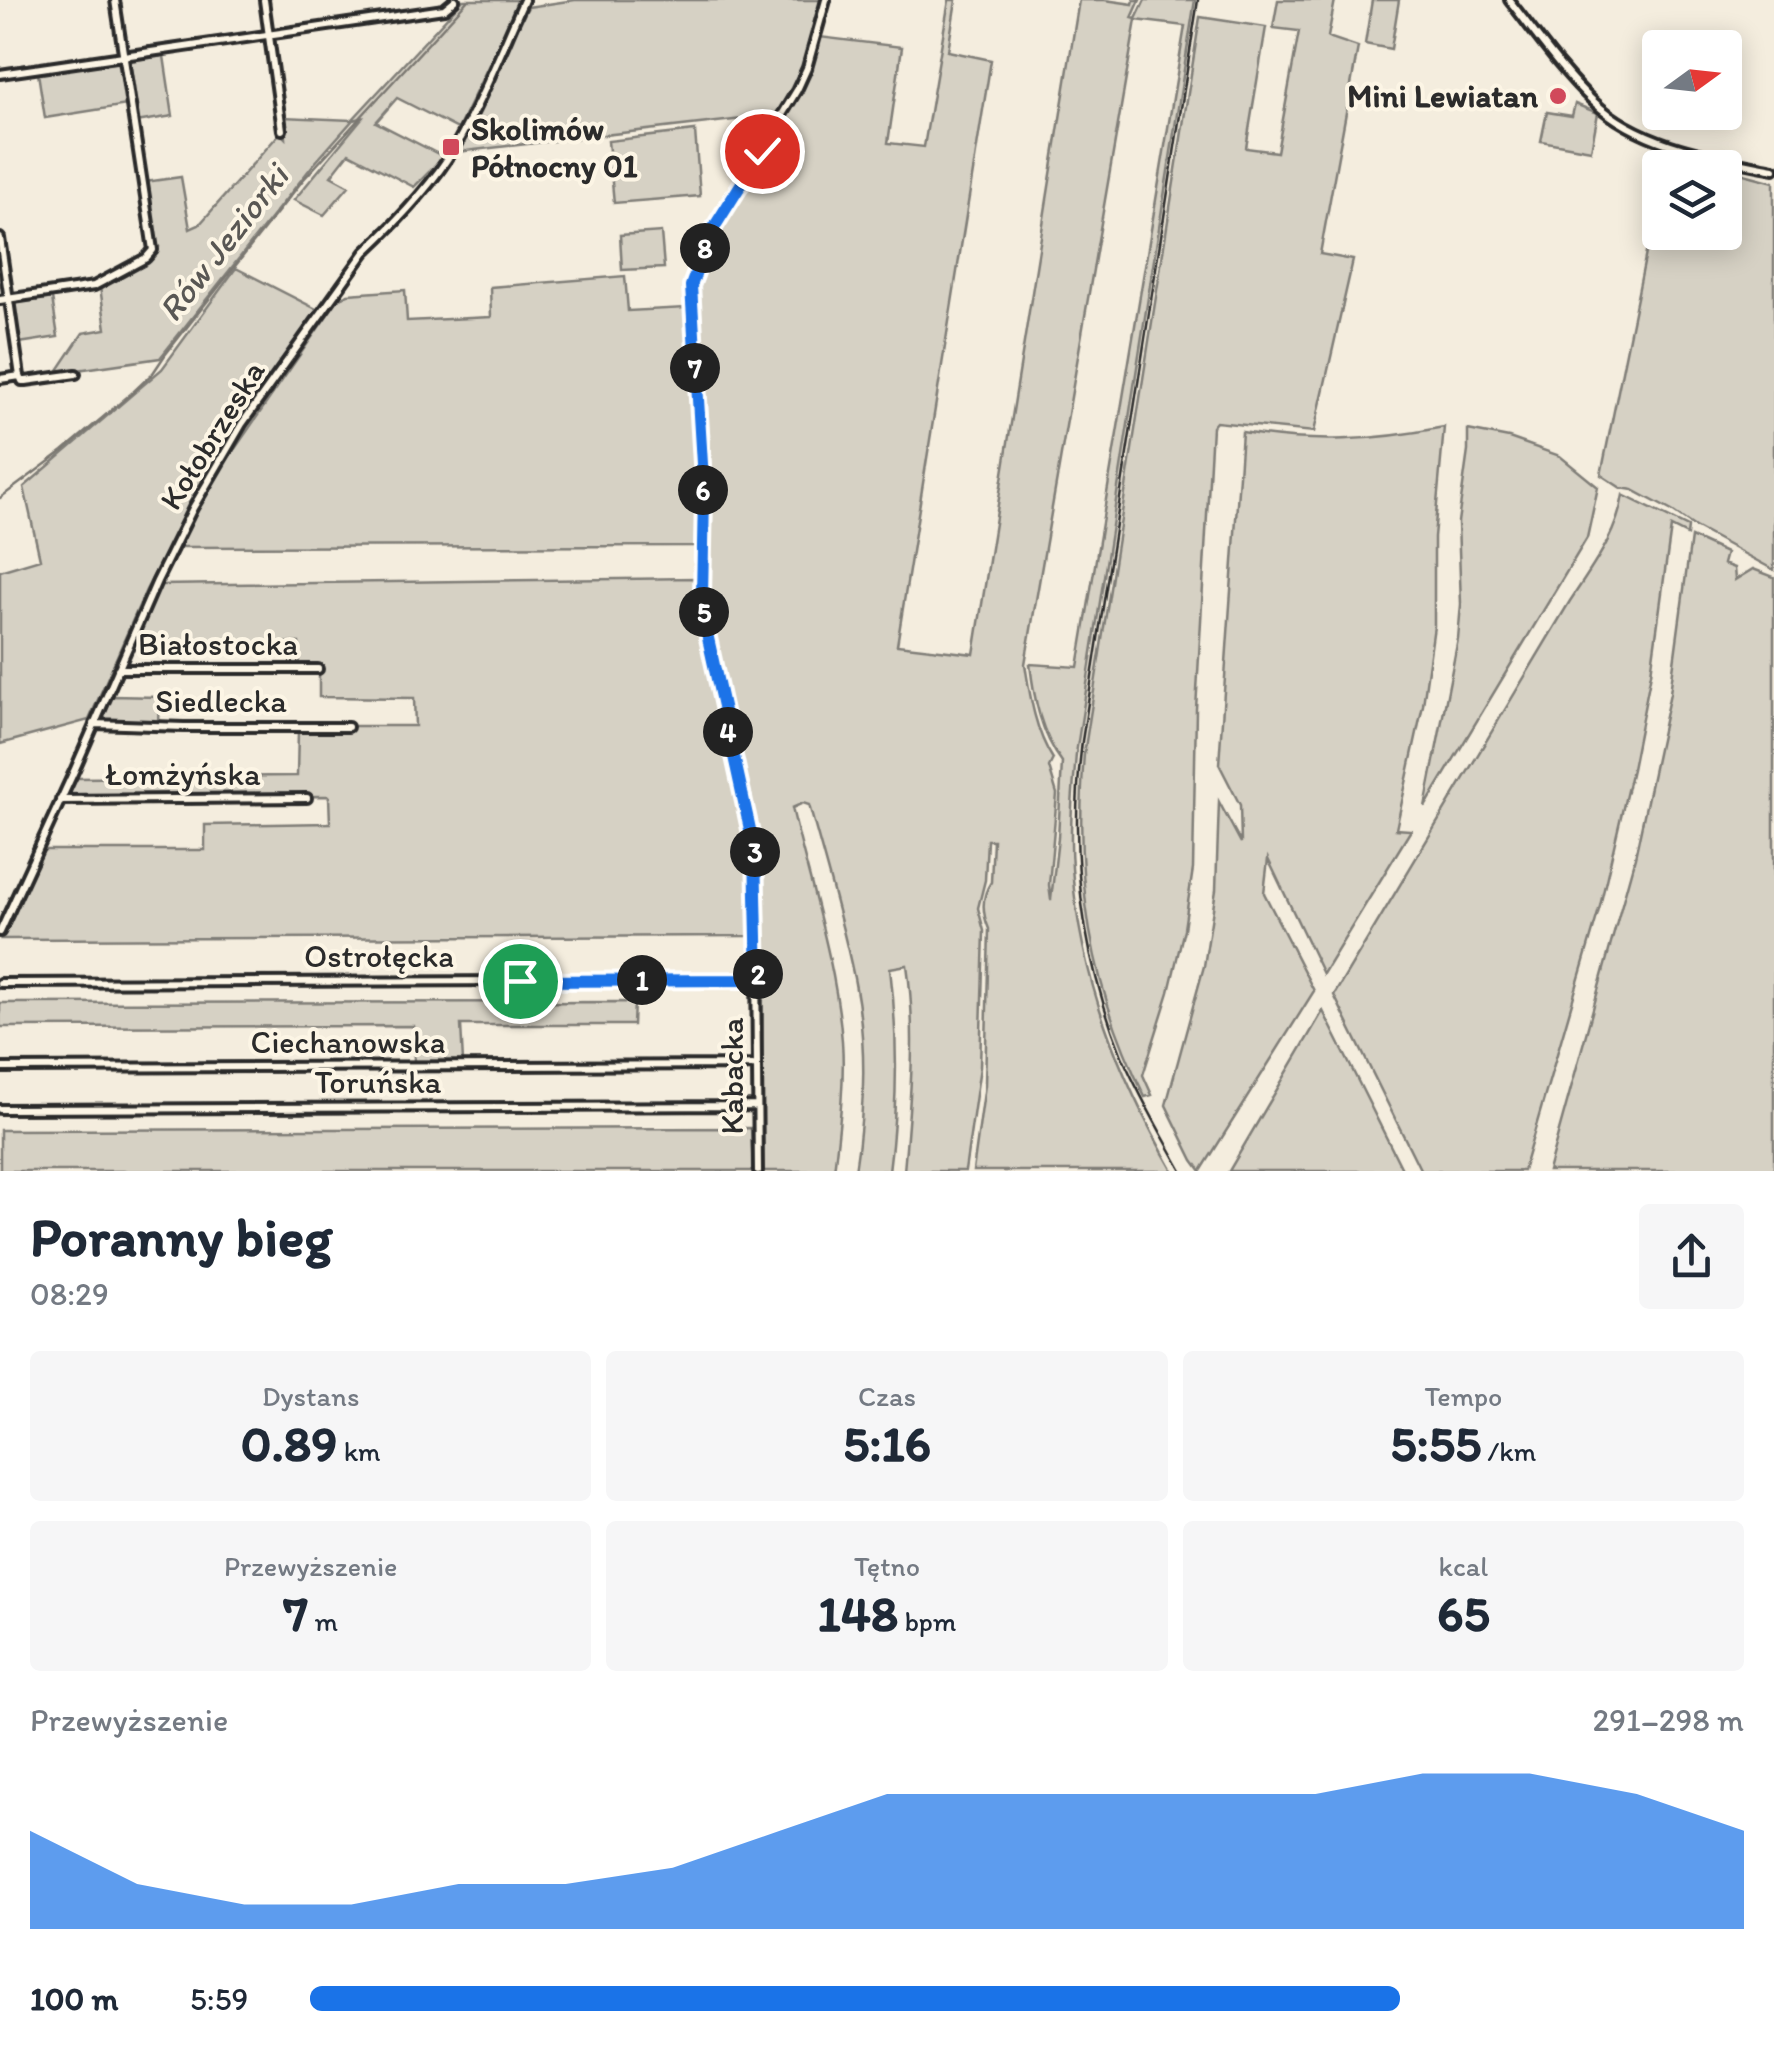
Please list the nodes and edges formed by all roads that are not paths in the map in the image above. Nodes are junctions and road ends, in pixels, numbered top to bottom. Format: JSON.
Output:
{"nodes":[{"id":1,"x":114,"y":0,"type":"edge"},
{"id":2,"x":264,"y":0,"type":"edge"},
{"id":3,"x":524,"y":0,"type":"edge"},
{"id":4,"x":826,"y":0,"type":"edge"},
{"id":5,"x":1509,"y":0,"type":"edge"},
{"id":6,"x":453,"y":2,"type":"edge"},
{"id":7,"x":269,"y":35,"type":"junction"},
{"id":8,"x":123,"y":56,"type":"junction"},
{"id":9,"x":0,"y":74,"type":"edge"},
{"id":10,"x":282,"y":130,"type":"dead end"},
{"id":11,"x":1774,"y":169,"type":"edge"},
{"id":12,"x":0,"y":238,"type":"edge"},
{"id":13,"x":4,"y":300,"type":"edge"},
{"id":14,"x":76,"y":374,"type":"dead end"},
{"id":15,"x":20,"y":376,"type":"junction"},
{"id":16,"x":0,"y":380,"type":"edge"},
{"id":17,"x":318,"y":668,"type":"dead end"},
{"id":18,"x":118,"y":669,"type":"junction"},
{"id":19,"x":94,"y":724,"type":"junction"},
{"id":20,"x":348,"y":727,"type":"dead end"},
{"id":21,"x":306,"y":798,"type":"dead end"},
{"id":22,"x":60,"y":800,"type":"junction"},
{"id":23,"x":0,"y":932,"type":"edge"},
{"id":24,"x":758,"y":980,"type":"junction"},
{"id":25,"x":0,"y":983,"type":"edge"},
{"id":26,"x":757,"y":1065,"type":"junction"},
{"id":27,"x":0,"y":1068,"type":"edge"},
{"id":28,"x":757,"y":1106,"type":"junction"},
{"id":29,"x":0,"y":1109,"type":"edge"},
{"id":30,"x":758,"y":1171,"type":"edge"}],
"edges":[{"from":1,"to":8,"type":"street"},
{"from":2,"to":7,"type":"street"},
{"from":3,"to":18,"type":"street","name":"Kołobrzeska"},
{"from":4,"to":24,"type":"street","name":"Kabacka"},
{"from":5,"to":11,"type":"street"},
{"from":6,"to":7,"type":"street"},
{"from":7,"to":8,"type":"street"},
{"from":7,"to":10,"type":"street"},
{"from":8,"to":9,"type":"street"},
{"from":8,"to":13,"type":"street"},
{"from":12,"to":13,"type":"street"},
{"from":13,"to":15,"type":"street"},
{"from":14,"to":15,"type":"street"},
{"from":15,"to":16,"type":"street"},
{"from":17,"to":18,"type":"street","name":"Białostocka"},
{"from":18,"to":19,"type":"street","name":"Kołobrzeska"},
{"from":19,"to":20,"type":"street","name":"Siedlecka"},
{"from":19,"to":22,"type":"street","name":"Kołobrzeska"},
{"from":21,"to":22,"type":"street","name":"Łomżyńska"},
{"from":22,"to":23,"type":"street","name":"Kołobrzeska"},
{"from":24,"to":25,"type":"street","name":"Ostrołęcka"},
{"from":24,"to":26,"type":"street","name":"Kabacka"},
{"from":26,"to":27,"type":"street","name":"Ciechanowska"},
{"from":26,"to":28,"type":"street","name":"Kabacka"},
{"from":28,"to":29,"type":"street","name":"Toruńska"},
{"from":28,"to":30,"type":"street","name":"Kabacka"}]}
